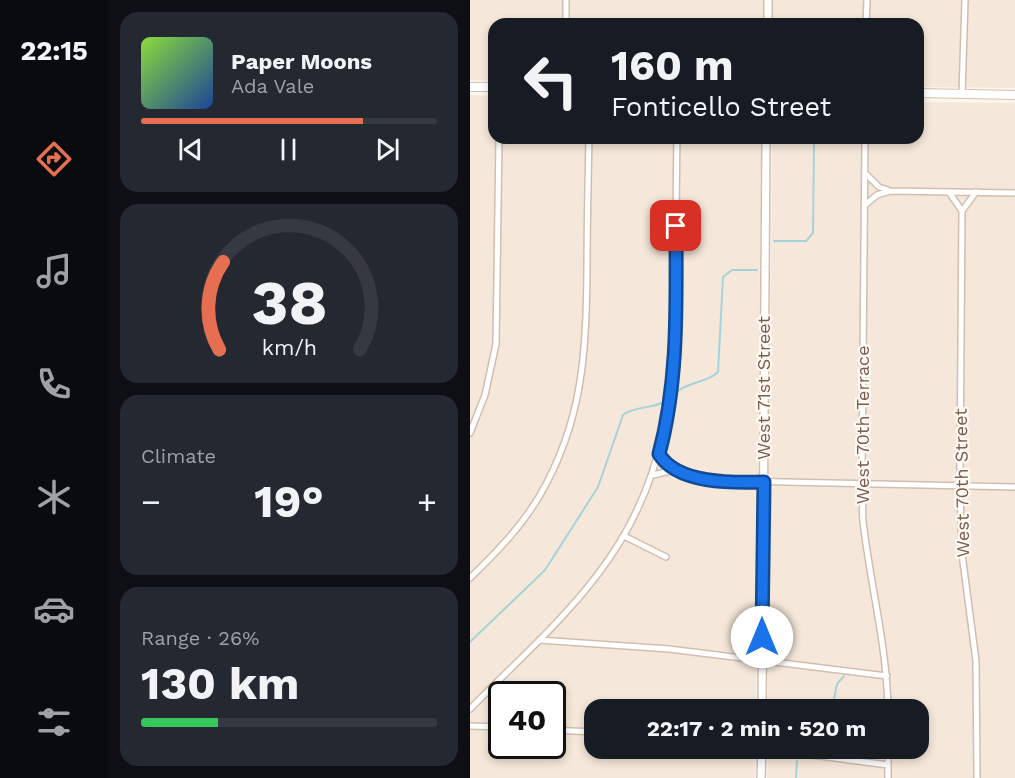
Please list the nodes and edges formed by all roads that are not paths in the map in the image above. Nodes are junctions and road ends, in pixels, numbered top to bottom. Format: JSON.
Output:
{"nodes":[{"id":1,"x":566,"y":0,"type":"edge"},
{"id":2,"x":768,"y":0,"type":"edge"},
{"id":3,"x":867,"y":0,"type":"edge"},
{"id":4,"x":965,"y":0,"type":"edge"},
{"id":5,"x":566,"y":18,"type":"edge"},
{"id":6,"x":768,"y":18,"type":"edge"},
{"id":7,"x":866,"y":18,"type":"edge"},
{"id":8,"x":470,"y":87,"type":"edge"},
{"id":9,"x":488,"y":87,"type":"edge"},
{"id":10,"x":924,"y":93,"type":"edge"},
{"id":11,"x":962,"y":94,"type":"junction"},
{"id":12,"x":1016,"y":95,"type":"edge"},
{"id":13,"x":499,"y":144,"type":"edge"},
{"id":14,"x":588,"y":144,"type":"edge"},
{"id":15,"x":677,"y":144,"type":"edge"},
{"id":16,"x":766,"y":144,"type":"edge"},
{"id":17,"x":865,"y":144,"type":"edge"},
{"id":18,"x":865,"y":172,"type":"junction"},
{"id":19,"x":890,"y":190,"type":"junction"},
{"id":20,"x":949,"y":192,"type":"junction"},
{"id":21,"x":976,"y":192,"type":"junction"},
{"id":22,"x":1016,"y":193,"type":"edge"},
{"id":23,"x":865,"y":206,"type":"junction"},
{"id":24,"x":962,"y":211,"type":"junction"},
{"id":25,"x":470,"y":433,"type":"edge"},
{"id":26,"x":659,"y":454,"type":"junction"},
{"id":27,"x":674,"y":470,"type":"junction"},
{"id":28,"x":653,"y":475,"type":"junction"},
{"id":29,"x":764,"y":482,"type":"junction"},
{"id":30,"x":865,"y":484,"type":"junction"},
{"id":31,"x":964,"y":486,"type":"junction"},
{"id":32,"x":1016,"y":487,"type":"edge"},
{"id":33,"x":624,"y":536,"type":"junction"},
{"id":34,"x":666,"y":557,"type":"dead end"},
{"id":35,"x":470,"y":578,"type":"edge"},
{"id":36,"x":539,"y":640,"type":"junction"},
{"id":37,"x":762,"y":659,"type":"junction"},
{"id":38,"x":887,"y":676,"type":"junction"},
{"id":39,"x":762,"y":699,"type":"edge"},
{"id":40,"x":888,"y":699,"type":"edge"},
{"id":41,"x":470,"y":709,"type":"edge"},
{"id":42,"x":470,"y":726,"type":"edge"},
{"id":43,"x":488,"y":727,"type":"edge"},
{"id":44,"x":566,"y":731,"type":"edge"},
{"id":45,"x":584,"y":732,"type":"edge"},
{"id":46,"x":760,"y":759,"type":"edge"},
{"id":47,"x":840,"y":759,"type":"edge"},
{"id":48,"x":888,"y":759,"type":"edge"},
{"id":49,"x":888,"y":765,"type":"junction"},
{"id":50,"x":761,"y":778,"type":"edge"},
{"id":51,"x":888,"y":778,"type":"edge"},
{"id":52,"x":977,"y":778,"type":"edge"}],
"edges":[{"from":1,"to":5,"type":"street"},
{"from":2,"to":6,"type":"street"},
{"from":3,"to":7,"type":"street"},
{"from":4,"to":11,"type":"street"},
{"from":8,"to":9,"type":"main road"},
{"from":10,"to":11,"type":"main road"},
{"from":11,"to":12,"type":"main road"},
{"from":13,"to":25,"type":"street"},
{"from":14,"to":35,"type":"street"},
{"from":15,"to":26,"type":"street"},
{"from":16,"to":29,"type":"street","name":"West 71st Street"},
{"from":17,"to":18,"type":"street","name":"West 70th Terrace"},
{"from":18,"to":19,"type":"street"},
{"from":18,"to":23,"type":"street","name":"West 70th Terrace"},
{"from":19,"to":20,"type":"street"},
{"from":19,"to":23,"type":"street"},
{"from":20,"to":21,"type":"street"},
{"from":20,"to":24,"type":"street"},
{"from":21,"to":22,"type":"street"},
{"from":21,"to":24,"type":"street"},
{"from":23,"to":30,"type":"street","name":"West 70th Terrace"},
{"from":24,"to":31,"type":"street","name":"West 70th Street"},
{"from":26,"to":27,"type":"street"},
{"from":26,"to":28,"type":"street"},
{"from":27,"to":28,"type":"street"},
{"from":27,"to":29,"type":"street"},
{"from":28,"to":33,"type":"street"},
{"from":29,"to":30,"type":"street"},
{"from":29,"to":37,"type":"street","name":"West 71st Street"},
{"from":30,"to":31,"type":"street"},
{"from":30,"to":38,"type":"street","name":"West 70th Terrace"},
{"from":31,"to":32,"type":"street"},
{"from":31,"to":52,"type":"street","name":"West 70th Street"},
{"from":33,"to":34,"type":"street"},
{"from":33,"to":36,"type":"street"},
{"from":36,"to":37,"type":"street"},
{"from":36,"to":41,"type":"street"},
{"from":37,"to":38,"type":"street"},
{"from":37,"to":39,"type":"street","name":"West 71st Street"},
{"from":38,"to":40,"type":"street","name":"West 70th Terrace"},
{"from":42,"to":43,"type":"street"},
{"from":44,"to":45,"type":"street"},
{"from":46,"to":50,"type":"street"},
{"from":47,"to":49,"type":"street"},
{"from":48,"to":49,"type":"street"},
{"from":49,"to":51,"type":"street"}]}
